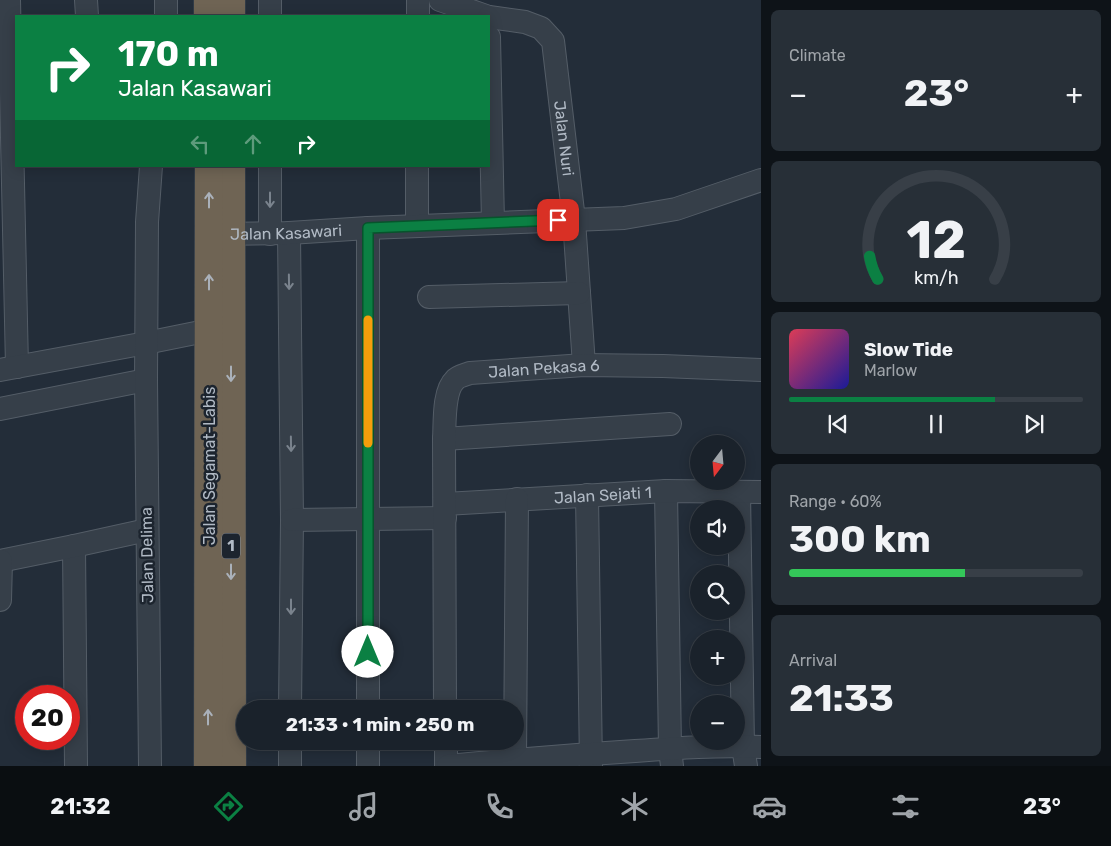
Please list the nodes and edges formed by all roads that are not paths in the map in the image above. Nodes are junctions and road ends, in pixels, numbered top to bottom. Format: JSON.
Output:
{"nodes":[{"id":1,"x":9,"y":0,"type":"edge"},
{"id":2,"x":86,"y":0,"type":"edge"},
{"id":3,"x":166,"y":0,"type":"edge"},
{"id":4,"x":208,"y":0,"type":"edge"},
{"id":5,"x":231,"y":0,"type":"edge"},
{"id":6,"x":270,"y":0,"type":"edge"},
{"id":7,"x":418,"y":0,"type":"edge"},
{"id":8,"x":440,"y":0,"type":"edge"},
{"id":9,"x":87,"y":15,"type":"edge"},
{"id":10,"x":166,"y":15,"type":"edge"},
{"id":11,"x":208,"y":15,"type":"edge"},
{"id":12,"x":231,"y":15,"type":"edge"},
{"id":13,"x":270,"y":15,"type":"edge"},
{"id":14,"x":418,"y":15,"type":"edge"},
{"id":15,"x":482,"y":15,"type":"edge"},
{"id":16,"x":490,"y":17,"type":"edge"},
{"id":17,"x":490,"y":84,"type":"edge"},
{"id":18,"x":10,"y":117,"type":"edge"},
{"id":19,"x":151,"y":167,"type":"edge"},
{"id":20,"x":208,"y":167,"type":"edge"},
{"id":21,"x":231,"y":167,"type":"edge"},
{"id":22,"x":270,"y":167,"type":"edge"},
{"id":23,"x":417,"y":167,"type":"edge"},
{"id":24,"x":761,"y":180,"type":"edge"},
{"id":25,"x":574,"y":220,"type":"junction"},
{"id":26,"x":493,"y":223,"type":"junction"},
{"id":27,"x":417,"y":226,"type":"junction"},
{"id":28,"x":368,"y":228,"type":"junction"},
{"id":29,"x":220,"y":233,"type":"junction"},
{"id":30,"x":279,"y":233,"type":"junction"},
{"id":31,"x":578,"y":293,"type":"junction"},
{"id":32,"x":429,"y":297,"type":"dead end"},
{"id":33,"x":220,"y":328,"type":"junction"},
{"id":34,"x":146,"y":343,"type":"junction"},
{"id":35,"x":584,"y":365,"type":"junction"},
{"id":36,"x":9,"y":368,"type":"edge"},
{"id":37,"x":761,"y":370,"type":"edge"},
{"id":38,"x":146,"y":380,"type":"junction"},
{"id":39,"x":0,"y":409,"type":"edge"},
{"id":40,"x":670,"y":424,"type":"dead end"},
{"id":41,"x":444,"y":439,"type":"junction"},
{"id":42,"x":666,"y":491,"type":"junction"},
{"id":43,"x":750,"y":492,"type":"edge"},
{"id":44,"x":587,"y":495,"type":"junction"},
{"id":45,"x":517,"y":499,"type":"junction"},
{"id":46,"x":445,"y":511,"type":"junction"},
{"id":47,"x":368,"y":519,"type":"junction"},
{"id":48,"x":292,"y":520,"type":"junction"},
{"id":49,"x":146,"y":530,"type":"junction"},
{"id":50,"x":74,"y":546,"type":"junction"},
{"id":51,"x":0,"y":561,"type":"edge"},
{"id":52,"x":0,"y":600,"type":"edge"},
{"id":53,"x":290,"y":700,"type":"edge"},
{"id":54,"x":368,"y":700,"type":"edge"},
{"id":55,"x":446,"y":700,"type":"edge"},
{"id":56,"x":290,"y":750,"type":"edge"},
{"id":57,"x":368,"y":750,"type":"edge"},
{"id":58,"x":446,"y":750,"type":"edge"},
{"id":59,"x":750,"y":753,"type":"edge"},
{"id":60,"x":671,"y":757,"type":"edge"},
{"id":61,"x":515,"y":759,"type":"junction"},
{"id":62,"x":591,"y":760,"type":"edge"},
{"id":63,"x":76,"y":766,"type":"edge"},
{"id":64,"x":150,"y":766,"type":"edge"},
{"id":65,"x":208,"y":766,"type":"edge"},
{"id":66,"x":232,"y":766,"type":"edge"},
{"id":67,"x":290,"y":766,"type":"edge"},
{"id":68,"x":368,"y":766,"type":"edge"},
{"id":69,"x":447,"y":766,"type":"edge"}],
"edges":[{"from":1,"to":18,"type":"street"},
{"from":2,"to":9,"type":"street"},
{"from":3,"to":10,"type":"street"},
{"from":4,"to":11,"type":"highway"},
{"from":5,"to":12,"type":"highway"},
{"from":6,"to":13,"type":"street"},
{"from":7,"to":14,"type":"street"},
{"from":8,"to":15,"type":"street","name":"Jalan Nuri"},
{"from":16,"to":25,"type":"street","name":"Jalan Nuri"},
{"from":17,"to":26,"type":"street"},
{"from":18,"to":36,"type":"street"},
{"from":19,"to":34,"type":"street","name":"Jalan Delima"},
{"from":29,"to":20,"type":"highway","name":"Jalan Segamat-Labis","number":"1","one_way":true},
{"from":21,"to":29,"type":"highway","name":"Jalan Segamat-Labis","number":"1"},
{"from":22,"to":30,"type":"street","one_way":true},
{"from":23,"to":27,"type":"street"},
{"from":24,"to":25,"type":"street","name":"Jalan Kasawari"},
{"from":25,"to":26,"type":"street","name":"Jalan Kasawari"},
{"from":25,"to":31,"type":"street","name":"Jalan Nuri"},
{"from":26,"to":27,"type":"street","name":"Jalan Kasawari"},
{"from":27,"to":28,"type":"street","name":"Jalan Kasawari"},
{"from":28,"to":30,"type":"street","name":"Jalan Kasawari"},
{"from":28,"to":47,"type":"street"},
{"from":29,"to":30,"type":"street","name":"Jalan Kasawari"},
{"from":29,"to":33,"type":"highway","name":"Jalan Segamat-Labis","number":"1"},
{"from":30,"to":48,"type":"street","one_way":true},
{"from":31,"to":32,"type":"street"},
{"from":31,"to":35,"type":"street","name":"Jalan Nuri"},
{"from":33,"to":34,"type":"street"},
{"from":65,"to":33,"type":"highway","name":"Jalan Segamat-Labis","number":"1","one_way":true},
{"from":33,"to":66,"type":"highway","name":"Jalan Segamat-Labis","number":"1","one_way":true},
{"from":34,"to":36,"type":"street"},
{"from":34,"to":38,"type":"street","name":"Jalan Delima"},
{"from":35,"to":37,"type":"street","name":"Jalan Pekasa 6"},
{"from":35,"to":41,"type":"street","name":"Jalan Pekasa 6"},
{"from":38,"to":39,"type":"street"},
{"from":38,"to":49,"type":"street","name":"Jalan Delima"},
{"from":40,"to":41,"type":"street"},
{"from":41,"to":46,"type":"street","name":"Jalan Pekasa 6"},
{"from":42,"to":43,"type":"street","name":"Jalan Sejati 1"},
{"from":42,"to":44,"type":"street","name":"Jalan Sejati 1"},
{"from":42,"to":60,"type":"street"},
{"from":43,"to":59,"type":"street"},
{"from":44,"to":45,"type":"street","name":"Jalan Sejati 1"},
{"from":44,"to":62,"type":"street"},
{"from":45,"to":46,"type":"street","name":"Jalan Sejati 1"},
{"from":45,"to":61,"type":"street"},
{"from":46,"to":47,"type":"street","name":"Jalan Sejati 1"},
{"from":46,"to":55,"type":"street","name":"Jalan Pekasa 6"},
{"from":47,"to":48,"type":"street","name":"Jalan Sejati 1"},
{"from":47,"to":54,"type":"street"},
{"from":48,"to":53,"type":"street","one_way":true},
{"from":49,"to":50,"type":"street"},
{"from":49,"to":64,"type":"street","name":"Jalan Delima"},
{"from":50,"to":51,"type":"street"},
{"from":50,"to":63,"type":"street"},
{"from":51,"to":52,"type":"street"},
{"from":56,"to":67,"type":"street"},
{"from":57,"to":68,"type":"street"},
{"from":58,"to":69,"type":"street"},
{"from":59,"to":60,"type":"street"},
{"from":60,"to":62,"type":"street"},
{"from":61,"to":62,"type":"street"},
{"from":61,"to":69,"type":"street"}]}
